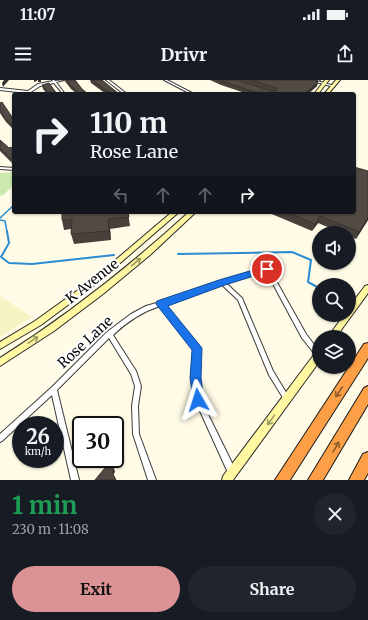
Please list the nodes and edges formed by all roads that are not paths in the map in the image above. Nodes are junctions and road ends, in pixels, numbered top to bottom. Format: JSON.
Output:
{"nodes":[{"id":1,"x":63,"y":80,"type":"edge"},
{"id":2,"x":107,"y":80,"type":"edge"},
{"id":3,"x":165,"y":80,"type":"edge"},
{"id":4,"x":310,"y":80,"type":"edge"},
{"id":5,"x":338,"y":80,"type":"edge"},
{"id":6,"x":53,"y":81,"type":"edge"},
{"id":7,"x":326,"y":82,"type":"edge"},
{"id":8,"x":334,"y":86,"type":"junction"},
{"id":9,"x":0,"y":89,"type":"edge"},
{"id":10,"x":20,"y":92,"type":"edge"},
{"id":11,"x":28,"y":92,"type":"edge"},
{"id":12,"x":62,"y":92,"type":"edge"},
{"id":13,"x":123,"y":92,"type":"edge"},
{"id":14,"x":189,"y":92,"type":"edge"},
{"id":15,"x":318,"y":92,"type":"edge"},
{"id":16,"x":328,"y":92,"type":"edge"},
{"id":17,"x":0,"y":168,"type":"edge"},
{"id":18,"x":12,"y":169,"type":"edge"},
{"id":19,"x":174,"y":214,"type":"edge"},
{"id":20,"x":191,"y":214,"type":"edge"},
{"id":21,"x":154,"y":231,"type":"junction"},
{"id":22,"x":165,"y":237,"type":"junction"},
{"id":23,"x":222,"y":282,"type":"junction"},
{"id":24,"x":368,"y":288,"type":"edge"},
{"id":25,"x":161,"y":304,"type":"junction"},
{"id":26,"x":356,"y":304,"type":"edge"},
{"id":27,"x":108,"y":334,"type":"junction"},
{"id":28,"x":0,"y":346,"type":"edge"},
{"id":29,"x":312,"y":346,"type":"edge"},
{"id":30,"x":368,"y":348,"type":"edge"},
{"id":31,"x":0,"y":362,"type":"edge"},
{"id":32,"x":312,"y":365,"type":"edge"},
{"id":33,"x":54,"y":389,"type":"junction"},
{"id":34,"x":368,"y":392,"type":"edge"},
{"id":35,"x":287,"y":399,"type":"junction"},
{"id":36,"x":0,"y":439,"type":"edge"},
{"id":37,"x":368,"y":459,"type":"edge"},
{"id":38,"x":229,"y":476,"type":"edge"},
{"id":39,"x":75,"y":480,"type":"edge"},
{"id":40,"x":152,"y":480,"type":"edge"},
{"id":41,"x":282,"y":480,"type":"edge"},
{"id":42,"x":316,"y":480,"type":"edge"},
{"id":43,"x":356,"y":480,"type":"edge"}],
"edges":[{"from":1,"to":6,"type":"street"},
{"from":2,"to":13,"type":"street"},
{"from":3,"to":14,"type":"street"},
{"from":4,"to":7,"type":"street"},
{"from":5,"to":8,"type":"main road"},
{"from":6,"to":11,"type":"street"},
{"from":6,"to":12,"type":"street"},
{"from":7,"to":8,"type":"street"},
{"from":7,"to":15,"type":"main road"},
{"from":8,"to":16,"type":"main road"},
{"from":9,"to":10,"type":"street"},
{"from":17,"to":18,"type":"street"},
{"from":19,"to":21,"type":"main road","name":"K Avenue"},
{"from":20,"to":22,"type":"main road","name":"K Avenue"},
{"from":21,"to":22,"type":"main road"},
{"from":21,"to":28,"type":"main road","name":"K Avenue"},
{"from":31,"to":22,"type":"main road","name":"K Avenue","one_way":true},
{"from":23,"to":25,"type":"street","name":"Rose Lane"},
{"from":23,"to":29,"type":"street","name":"Rose Lane"},
{"from":23,"to":35,"type":"street"},
{"from":24,"to":26,"type":"main road"},
{"from":25,"to":27,"type":"street","name":"Rose Lane"},
{"from":25,"to":38,"type":"street"},
{"from":27,"to":33,"type":"street","name":"Rose Lane"},
{"from":27,"to":40,"type":"street"},
{"from":30,"to":41,"type":"highway","one_way":true},
{"from":32,"to":35,"type":"main road"},
{"from":33,"to":36,"type":"street","name":"Rose Lane"},
{"from":33,"to":39,"type":"street"},
{"from":42,"to":34,"type":"highway","one_way":true},
{"from":35,"to":38,"type":"main road","one_way":true},
{"from":37,"to":43,"type":"highway"}]}
